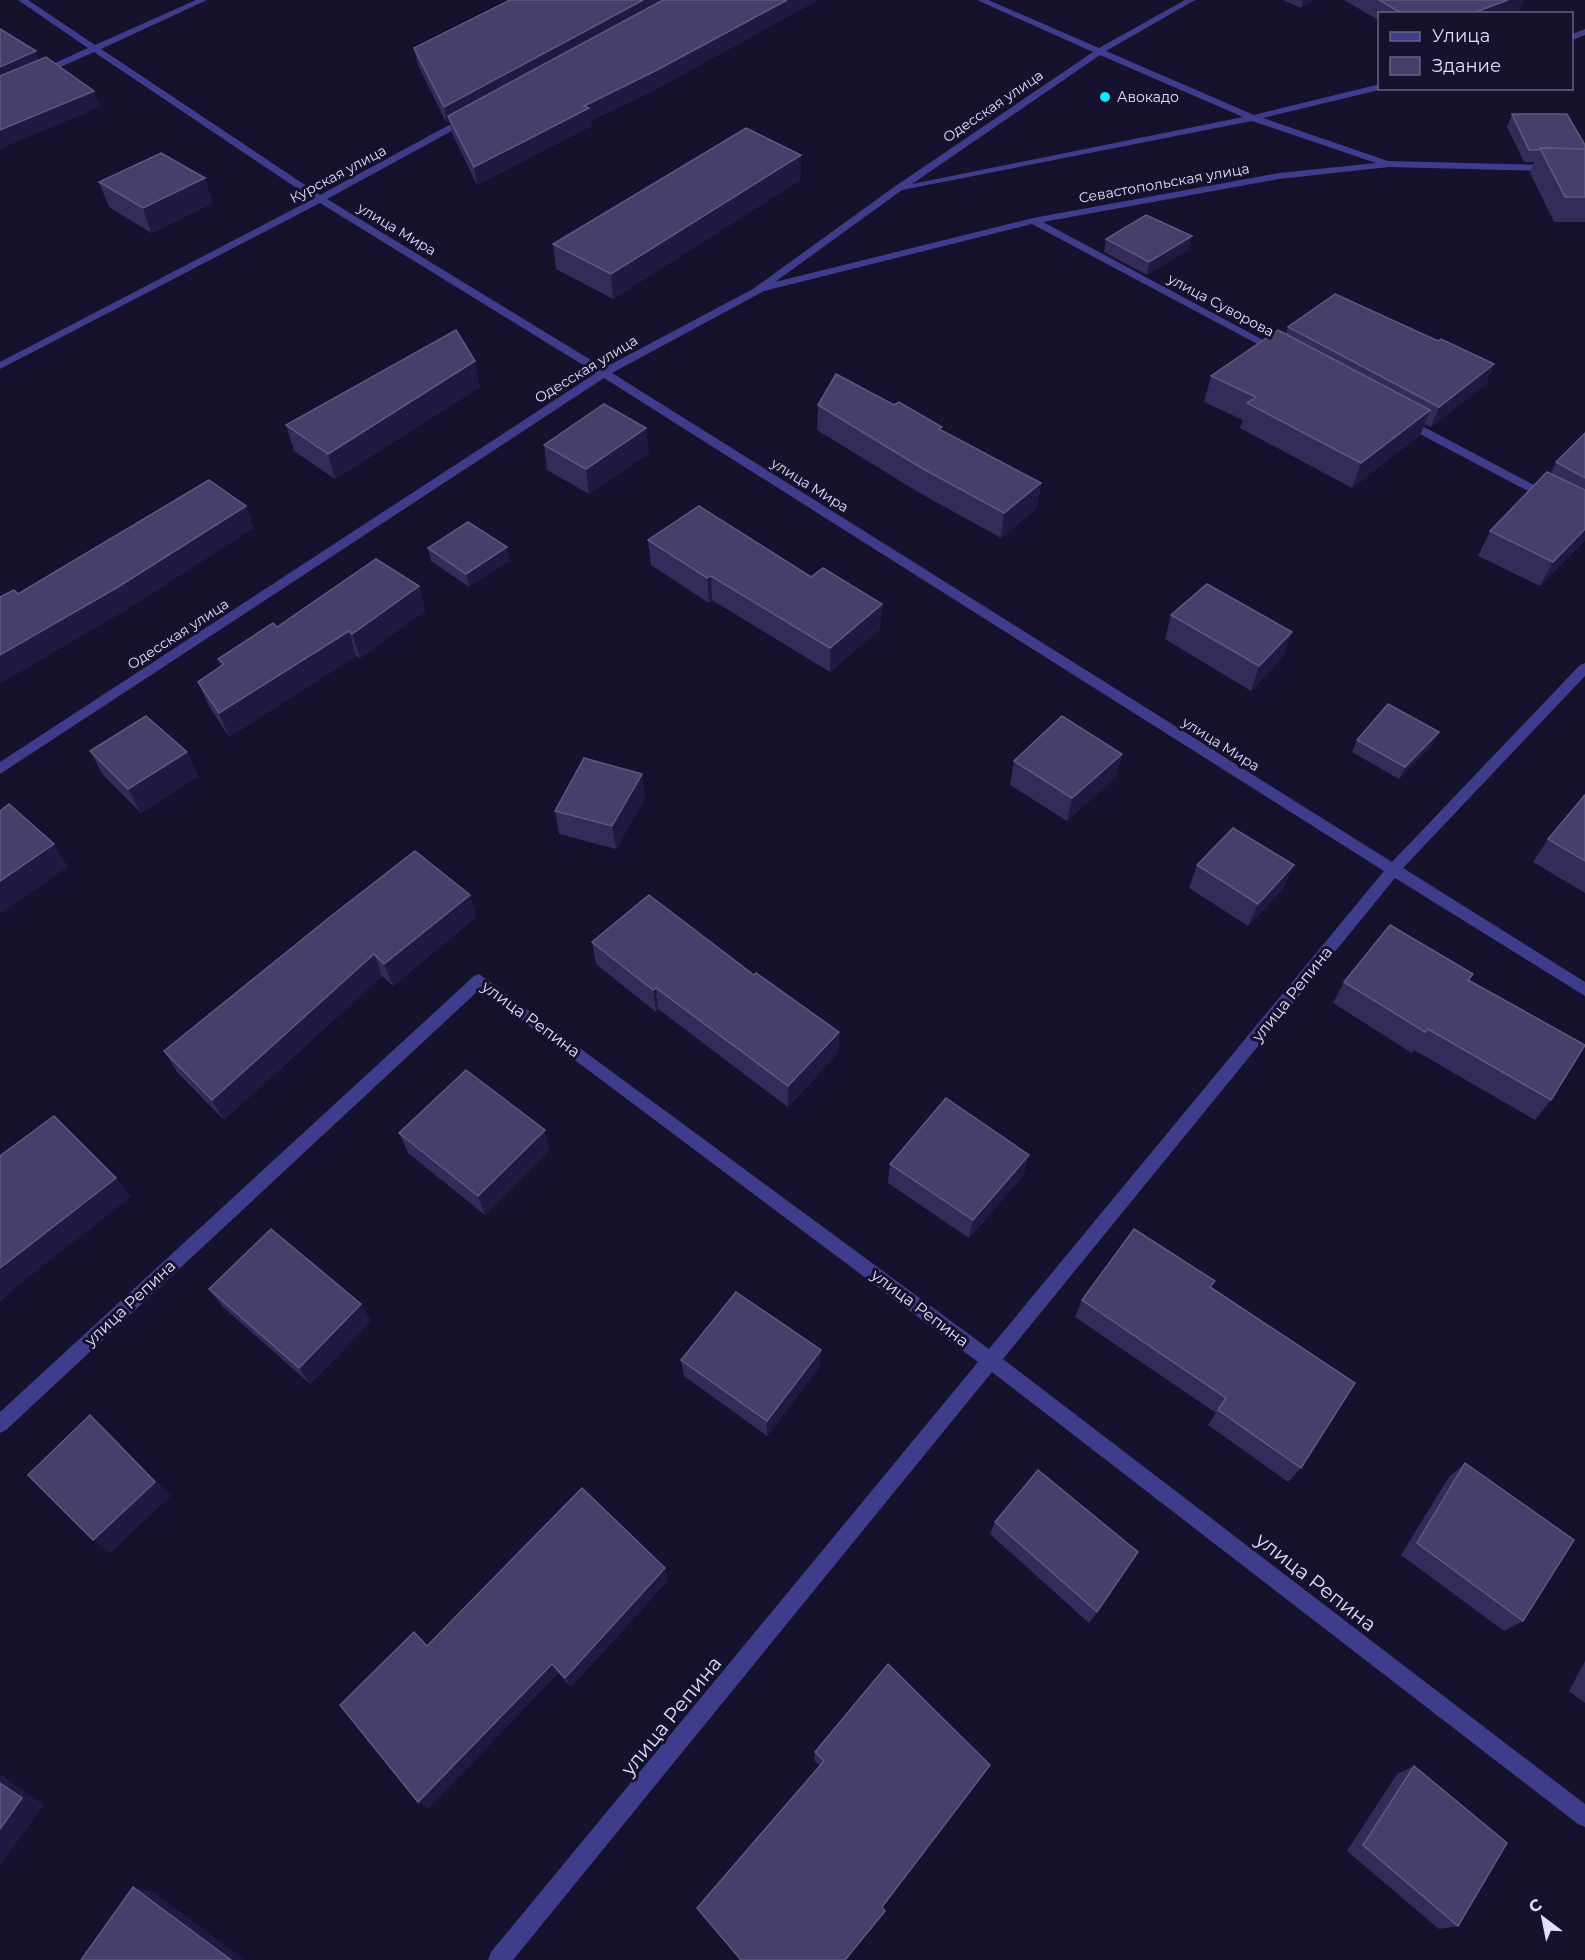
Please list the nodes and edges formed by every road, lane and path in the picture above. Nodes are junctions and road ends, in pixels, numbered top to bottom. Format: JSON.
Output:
{"nodes":[{"id":1,"x":22,"y":0,"type":"edge"},
{"id":2,"x":203,"y":0,"type":"edge"},
{"id":3,"x":981,"y":0,"type":"edge"},
{"id":4,"x":1191,"y":0,"type":"edge"},
{"id":5,"x":96,"y":48,"type":"junction"},
{"id":6,"x":1100,"y":51,"type":"junction"},
{"id":7,"x":1378,"y":87,"type":"edge"},
{"id":8,"x":0,"y":91,"type":"edge"},
{"id":9,"x":477,"y":114,"type":"edge"},
{"id":10,"x":1253,"y":118,"type":"junction"},
{"id":11,"x":1389,"y":164,"type":"junction"},
{"id":12,"x":1585,"y":169,"type":"edge"},
{"id":13,"x":897,"y":189,"type":"junction"},
{"id":14,"x":320,"y":199,"type":"junction"},
{"id":15,"x":1033,"y":221,"type":"junction"},
{"id":16,"x":757,"y":291,"type":"junction"},
{"id":17,"x":1283,"y":355,"type":"edge"},
{"id":18,"x":0,"y":366,"type":"edge"},
{"id":19,"x":604,"y":372,"type":"junction"},
{"id":20,"x":1397,"y":416,"type":"edge"},
{"id":21,"x":1585,"y":517,"type":"edge"},
{"id":22,"x":1585,"y":669,"type":"edge"},
{"id":23,"x":0,"y":769,"type":"edge"},
{"id":24,"x":1393,"y":870,"type":"junction"},
{"id":25,"x":1585,"y":990,"type":"edge"},
{"id":26,"x":991,"y":1361,"type":"junction"},
{"id":27,"x":0,"y":1424,"type":"edge"},
{"id":28,"x":1585,"y":1817,"type":"edge"},
{"id":29,"x":499,"y":1960,"type":"edge"}],
"edges":[{"from":1,"to":5,"type":"street","name":"улица Мира"},
{"from":2,"to":5,"type":"street"},
{"from":3,"to":6,"type":"street"},
{"from":4,"to":6,"type":"street","name":"Одесская улица"},
{"from":5,"to":8,"type":"street"},
{"from":5,"to":14,"type":"street","name":"улица Мира"},
{"from":6,"to":10,"type":"street"},
{"from":6,"to":13,"type":"street","name":"Одесская улица"},
{"from":7,"to":10,"type":"street"},
{"from":9,"to":14,"type":"street","name":"Курская улица"},
{"from":10,"to":11,"type":"street"},
{"from":10,"to":13,"type":"street"},
{"from":11,"to":12,"type":"street","name":"Севастопольская улица"},
{"from":11,"to":15,"type":"street","name":"Севастопольская улица"},
{"from":13,"to":16,"type":"street","name":"Одесская улица"},
{"from":14,"to":18,"type":"street","name":"Курская улица"},
{"from":14,"to":19,"type":"street","name":"улица Мира"},
{"from":15,"to":16,"type":"street","name":"Севастопольская улица"},
{"from":15,"to":17,"type":"street","name":"улица Суворова"},
{"from":16,"to":19,"type":"street","name":"Одесская улица"},
{"from":19,"to":23,"type":"street","name":"Одесская улица"},
{"from":19,"to":24,"type":"street","name":"улица Мира"},
{"from":20,"to":21,"type":"street"},
{"from":22,"to":24,"type":"street","name":"улица Репина"},
{"from":24,"to":25,"type":"street","name":"улица Мира"},
{"from":24,"to":26,"type":"street","name":"улица Репина"},
{"from":26,"to":27,"type":"street","name":"улица Репина"},
{"from":26,"to":28,"type":"street","name":"улица Репина"},
{"from":26,"to":29,"type":"street","name":"улица Репина"}]}
